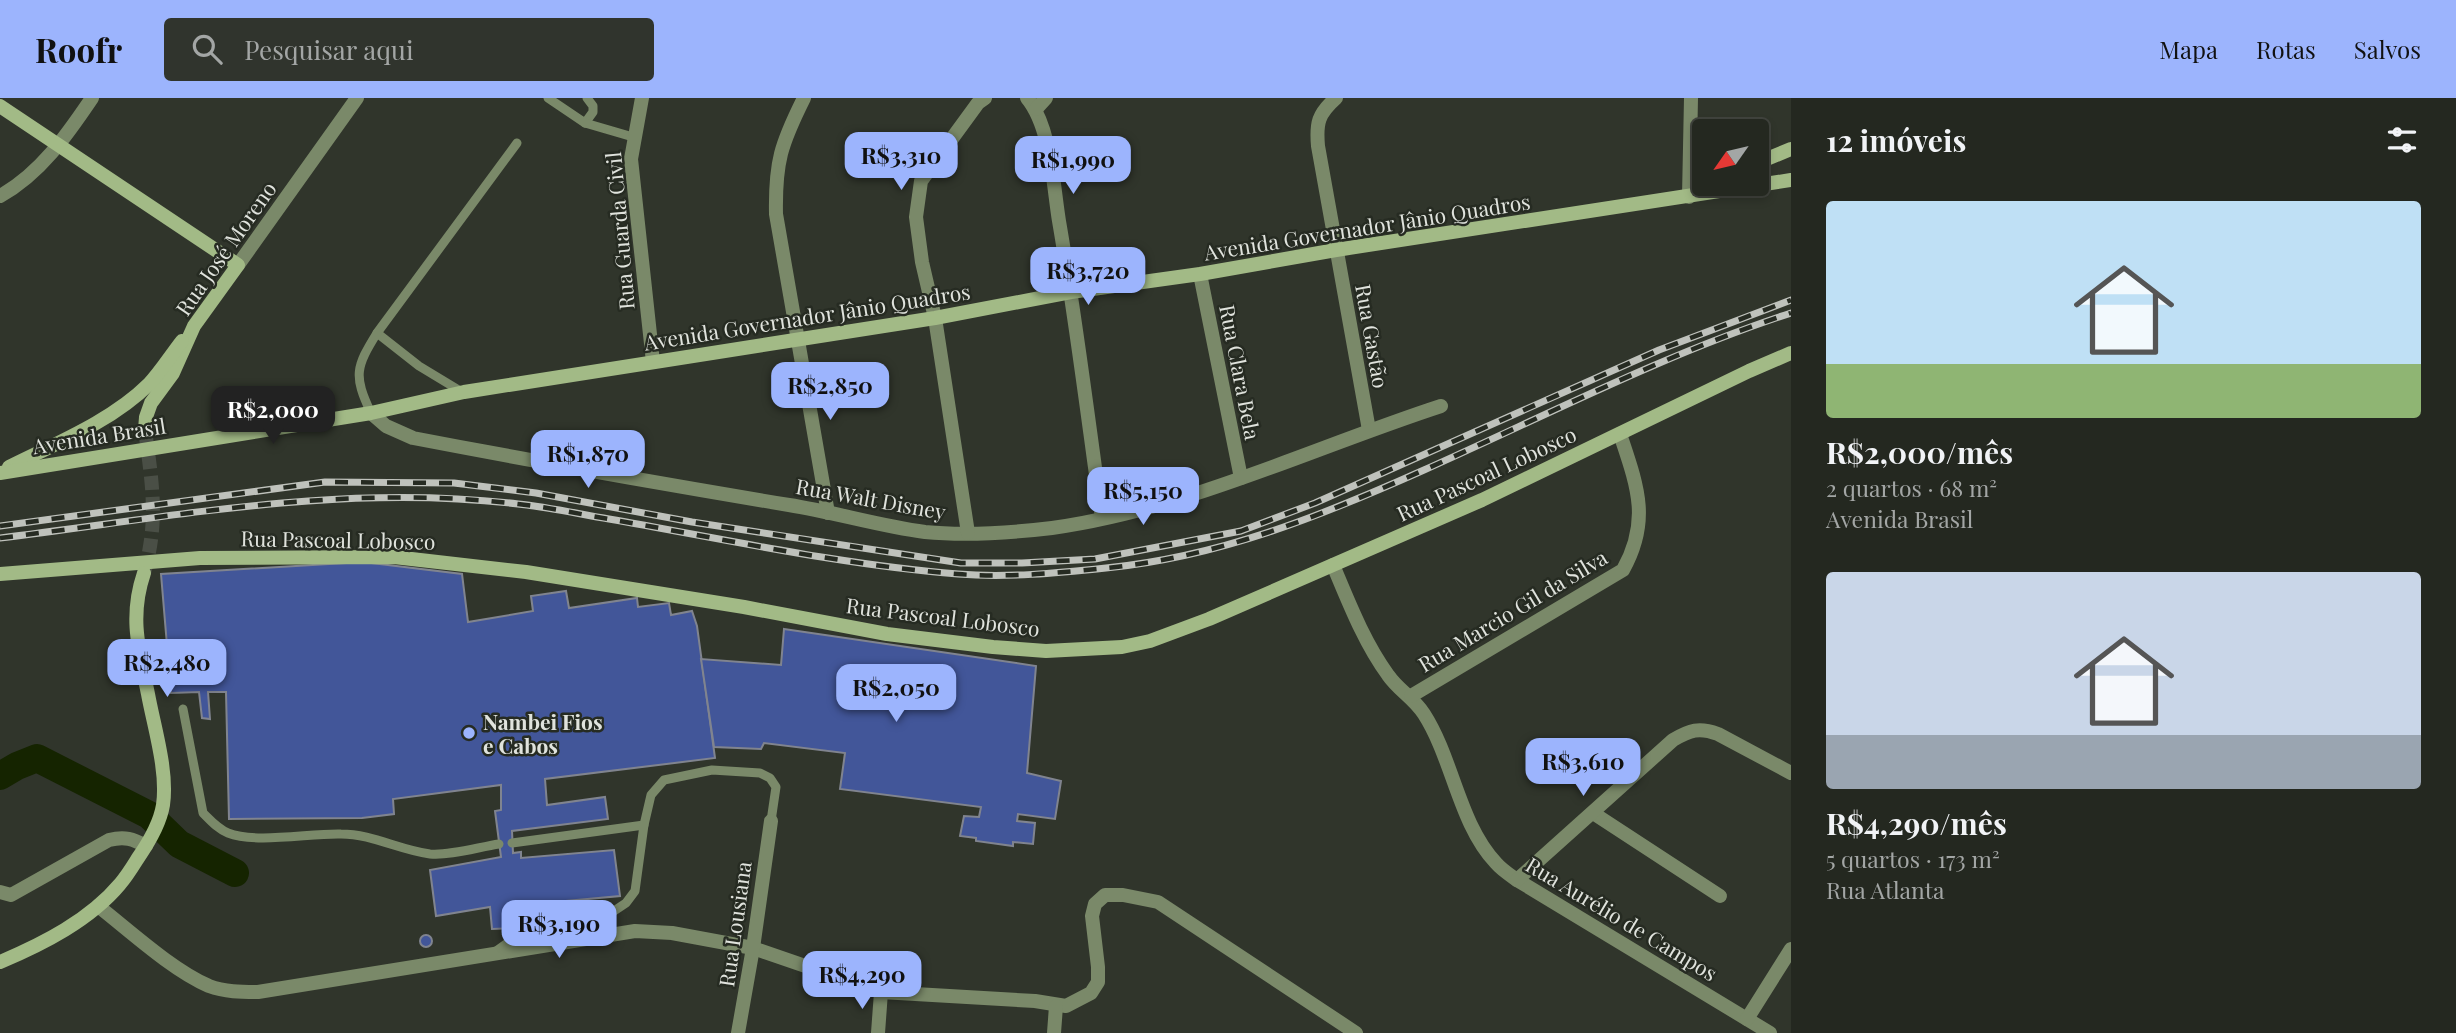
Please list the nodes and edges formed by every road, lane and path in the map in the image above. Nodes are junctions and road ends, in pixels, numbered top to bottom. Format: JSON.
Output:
{"nodes":[{"id":1,"x":92,"y":98,"type":"edge"},
{"id":2,"x":357,"y":98,"type":"edge"},
{"id":3,"x":548,"y":98,"type":"edge"},
{"id":4,"x":587,"y":98,"type":"edge"},
{"id":5,"x":642,"y":98,"type":"edge"},
{"id":6,"x":804,"y":98,"type":"edge"},
{"id":7,"x":985,"y":98,"type":"edge"},
{"id":8,"x":1336,"y":98,"type":"edge"},
{"id":9,"x":1691,"y":98,"type":"edge"},
{"id":10,"x":1036,"y":102,"type":"edge"},
{"id":11,"x":0,"y":106,"type":"edge"},
{"id":12,"x":585,"y":122,"type":"junction"},
{"id":13,"x":633,"y":137,"type":"junction"},
{"id":14,"x":517,"y":143,"type":"dead end"},
{"id":15,"x":59,"y":146,"type":"junction"},
{"id":16,"x":1791,"y":149,"type":"edge"},
{"id":17,"x":1769,"y":158,"type":"edge"},
{"id":18,"x":1791,"y":180,"type":"edge"},
{"id":19,"x":1769,"y":184,"type":"edge"},
{"id":20,"x":0,"y":196,"type":"edge"},
{"id":21,"x":1695,"y":196,"type":"edge"},
{"id":22,"x":1689,"y":197,"type":"junction"},
{"id":23,"x":1336,"y":250,"type":"junction"},
{"id":24,"x":238,"y":265,"type":"junction"},
{"id":25,"x":1200,"y":274,"type":"junction"},
{"id":26,"x":1071,"y":292,"type":"junction"},
{"id":27,"x":934,"y":318,"type":"junction"},
{"id":28,"x":194,"y":326,"type":"junction"},
{"id":29,"x":377,"y":333,"type":"junction"},
{"id":30,"x":796,"y":338,"type":"junction"},
{"id":31,"x":1791,"y":353,"type":"edge"},
{"id":32,"x":653,"y":362,"type":"junction"},
{"id":33,"x":464,"y":392,"type":"junction"},
{"id":34,"x":1441,"y":406,"type":"dead end"},
{"id":35,"x":371,"y":413,"type":"junction"},
{"id":36,"x":145,"y":430,"type":"tunnel mouth"},
{"id":37,"x":1369,"y":430,"type":"junction"},
{"id":38,"x":1619,"y":434,"type":"junction"},
{"id":39,"x":0,"y":472,"type":"edge"},
{"id":40,"x":1241,"y":478,"type":"junction"},
{"id":41,"x":828,"y":513,"type":"junction"},
{"id":42,"x":1102,"y":518,"type":"junction"},
{"id":43,"x":968,"y":533,"type":"junction"},
{"id":44,"x":1333,"y":565,"type":"junction"},
{"id":45,"x":144,"y":573,"type":"tunnel mouth"},
{"id":46,"x":0,"y":574,"type":"edge"},
{"id":47,"x":1411,"y":696,"type":"junction"},
{"id":48,"x":183,"y":709,"type":"dead end"},
{"id":49,"x":1791,"y":773,"type":"edge"},
{"id":50,"x":1593,"y":813,"type":"junction"},
{"id":51,"x":771,"y":821,"type":"joint"},
{"id":52,"x":644,"y":825,"type":"junction"},
{"id":53,"x":148,"y":843,"type":"junction"},
{"id":54,"x":512,"y":843,"type":"dead end"},
{"id":55,"x":499,"y":844,"type":"dead end"},
{"id":56,"x":1517,"y":880,"type":"junction"},
{"id":57,"x":0,"y":892,"type":"edge"},
{"id":58,"x":1720,"y":896,"type":"dead end"},
{"id":59,"x":98,"y":906,"type":"junction"},
{"id":60,"x":753,"y":948,"type":"junction"},
{"id":61,"x":1791,"y":949,"type":"edge"},
{"id":62,"x":493,"y":953,"type":"junction"},
{"id":63,"x":0,"y":962,"type":"edge"},
{"id":64,"x":881,"y":992,"type":"junction"},
{"id":65,"x":1056,"y":1006,"type":"junction"},
{"id":66,"x":1748,"y":1019,"type":"junction"},
{"id":67,"x":738,"y":1033,"type":"edge"},
{"id":68,"x":878,"y":1033,"type":"edge"},
{"id":69,"x":1054,"y":1033,"type":"edge"},
{"id":70,"x":1354,"y":1033,"type":"edge"},
{"id":71,"x":1770,"y":1033,"type":"edge"}],
"edges":[{"from":1,"to":15,"type":"street"},
{"from":2,"to":24,"type":"street","name":"Rua José Moreno"},
{"from":3,"to":12,"type":"lane"},
{"from":4,"to":12,"type":"lane"},
{"from":5,"to":13,"type":"street","name":"Rua Guarda Civil"},
{"from":6,"to":30,"type":"street"},
{"from":7,"to":27,"type":"street"},
{"from":8,"to":23,"type":"street","name":"Rua Gastão"},
{"from":9,"to":22,"type":"street"},
{"from":10,"to":26,"type":"street"},
{"from":11,"to":15,"type":"main road"},
{"from":12,"to":13,"type":"lane"},
{"from":13,"to":32,"type":"street","name":"Rua Guarda Civil"},
{"from":14,"to":29,"type":"lane"},
{"from":15,"to":20,"type":"street"},
{"from":15,"to":24,"type":"main road"},
{"from":16,"to":17,"type":"main road"},
{"from":18,"to":19,"type":"main road","name":"Avenida Governador Jânio Quadros"},
{"from":21,"to":22,"type":"main road","name":"Avenida Governador Jânio Quadros"},
{"from":22,"to":23,"type":"main road","name":"Avenida Governador Jânio Quadros"},
{"from":23,"to":25,"type":"main road","name":"Avenida Governador Jânio Quadros"},
{"from":23,"to":37,"type":"street","name":"Rua Gastão"},
{"from":24,"to":28,"type":"main road","name":"Rua José Moreno"},
{"from":25,"to":26,"type":"main road","name":"Avenida Governador Jânio Quadros"},
{"from":25,"to":40,"type":"street","name":"Rua Clara Bela"},
{"from":26,"to":27,"type":"main road","name":"Avenida Governador Jânio Quadros"},
{"from":26,"to":42,"type":"street"},
{"from":27,"to":30,"type":"main road","name":"Avenida Governador Jânio Quadros"},
{"from":27,"to":43,"type":"street"},
{"from":28,"to":36,"type":"main road","name":"Rua José Moreno"},
{"from":28,"to":39,"type":"main road"},
{"from":29,"to":33,"type":"lane"},
{"from":29,"to":35,"type":"lane"},
{"from":30,"to":32,"type":"main road","name":"Avenida Governador Jânio Quadros"},
{"from":30,"to":41,"type":"street"},
{"from":31,"to":38,"type":"main road","name":"Rua Pascoal Lobosco"},
{"from":32,"to":33,"type":"main road","name":"Avenida Governador Jânio Quadros"},
{"from":33,"to":35,"type":"main road","name":"Avenida Governador Jânio Quadros"},
{"from":34,"to":37,"type":"street","name":"Rua Walt Disney"},
{"from":35,"to":39,"type":"main road","name":"Avenida Brasil"},
{"from":35,"to":41,"type":"street","name":"Rua Walt Disney"},
{"from":37,"to":40,"type":"street","name":"Rua Walt Disney"},
{"from":38,"to":44,"type":"main road","name":"Rua Pascoal Lobosco"},
{"from":38,"to":47,"type":"street","name":"Rua Marcio Gil da Silva"},
{"from":40,"to":42,"type":"street","name":"Rua Walt Disney"},
{"from":41,"to":43,"type":"street","name":"Rua Walt Disney"},
{"from":42,"to":43,"type":"street","name":"Rua Walt Disney"},
{"from":44,"to":46,"type":"main road","name":"Rua Pascoal Lobosco"},
{"from":44,"to":47,"type":"street","name":"Rua Aurélio de Campos"},
{"from":45,"to":53,"type":"main road"},
{"from":47,"to":56,"type":"street","name":"Rua Aurélio de Campos"},
{"from":48,"to":55,"type":"lane"},
{"from":49,"to":50,"type":"street"},
{"from":50,"to":56,"type":"street"},
{"from":50,"to":58,"type":"street"},
{"from":51,"to":52,"type":"lane"},
{"from":51,"to":60,"type":"street","name":"Rua Lousiana"},
{"from":52,"to":54,"type":"lane"},
{"from":52,"to":62,"type":"lane"},
{"from":53,"to":57,"type":"street"},
{"from":53,"to":59,"type":"main road"},
{"from":56,"to":66,"type":"street","name":"Rua Aurélio de Campos"},
{"from":59,"to":62,"type":"street"},
{"from":59,"to":63,"type":"main road"},
{"from":60,"to":62,"type":"street"},
{"from":60,"to":64,"type":"street"},
{"from":60,"to":67,"type":"street","name":"Rua Lousiana"},
{"from":61,"to":66,"type":"street"},
{"from":64,"to":65,"type":"street"},
{"from":64,"to":68,"type":"street"},
{"from":65,"to":69,"type":"street"},
{"from":65,"to":70,"type":"street"},
{"from":66,"to":71,"type":"street","name":"Rua Aurélio de Campos"}]}
